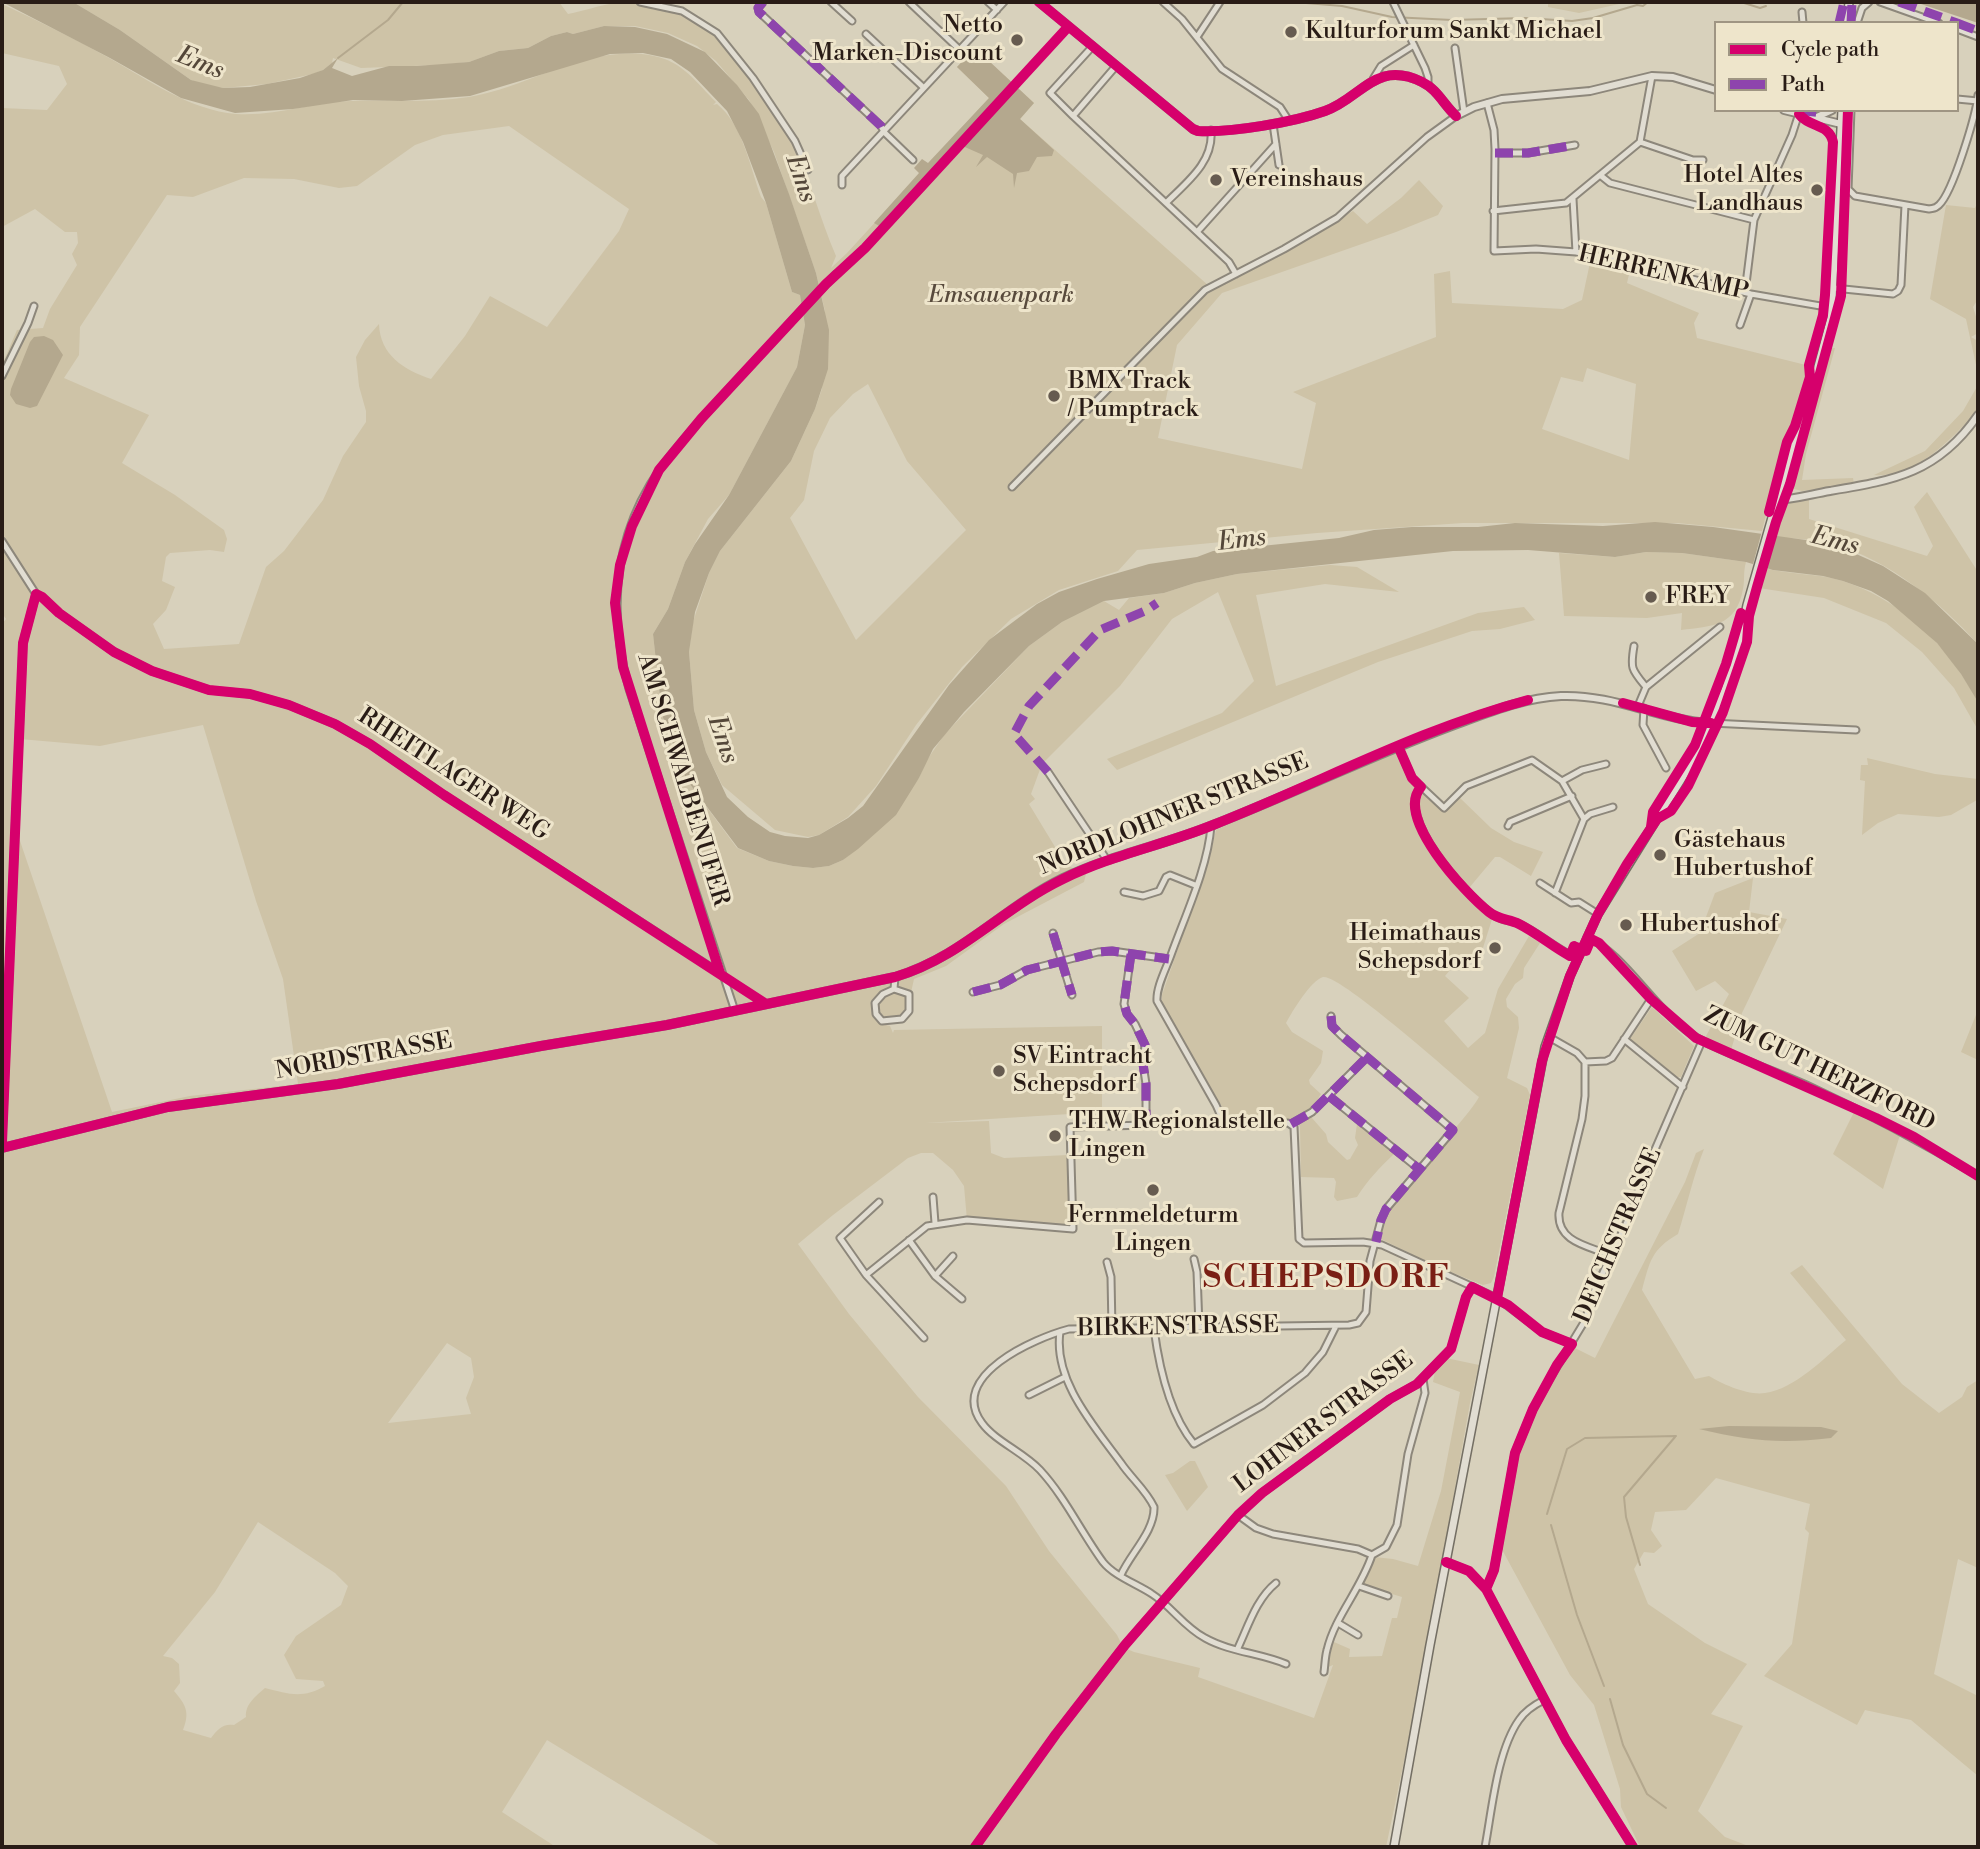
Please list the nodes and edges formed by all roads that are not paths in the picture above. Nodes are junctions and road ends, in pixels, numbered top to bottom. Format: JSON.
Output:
{"nodes":[{"id":1,"x":640,"y":2,"type":"edge"},
{"id":2,"x":763,"y":2,"type":"edge"},
{"id":3,"x":831,"y":2,"type":"edge"},
{"id":4,"x":909,"y":2,"type":"edge"},
{"id":5,"x":988,"y":2,"type":"edge"},
{"id":6,"x":1004,"y":2,"type":"edge"},
{"id":7,"x":1039,"y":2,"type":"edge"},
{"id":8,"x":1163,"y":2,"type":"edge"},
{"id":9,"x":1220,"y":2,"type":"edge"},
{"id":10,"x":1393,"y":2,"type":"edge"},
{"id":11,"x":1849,"y":2,"type":"edge"},
{"id":12,"x":1869,"y":2,"type":"edge"},
{"id":13,"x":1880,"y":2,"type":"edge"},
{"id":14,"x":997,"y":10,"type":"junction"},
{"id":15,"x":1802,"y":12,"type":"dead end"},
{"id":16,"x":852,"y":21,"type":"dead end"},
{"id":17,"x":1803,"y":21,"type":"edge"},
{"id":18,"x":1847,"y":21,"type":"edge"},
{"id":19,"x":1858,"y":21,"type":"edge"},
{"id":20,"x":1933,"y":21,"type":"edge"},
{"id":21,"x":1959,"y":30,"type":"edge"},
{"id":22,"x":866,"y":34,"type":"dead end"},
{"id":23,"x":1197,"y":37,"type":"junction"},
{"id":24,"x":1978,"y":37,"type":"edge"},
{"id":25,"x":1414,"y":45,"type":"junction"},
{"id":26,"x":1093,"y":47,"type":"junction"},
{"id":27,"x":1455,"y":48,"type":"dead end"},
{"id":28,"x":960,"y":50,"type":"junction"},
{"id":29,"x":1116,"y":66,"type":"junction"},
{"id":30,"x":1652,"y":76,"type":"junction"},
{"id":31,"x":1373,"y":79,"type":"junction"},
{"id":32,"x":1428,"y":86,"type":"junction"},
{"id":33,"x":924,"y":88,"type":"junction"},
{"id":34,"x":1714,"y":89,"type":"edge"},
{"id":35,"x":1978,"y":95,"type":"edge"},
{"id":36,"x":1959,"y":99,"type":"edge"},
{"id":37,"x":1978,"y":101,"type":"edge"},
{"id":38,"x":1488,"y":103,"type":"junction"},
{"id":39,"x":1464,"y":112,"type":"junction"},
{"id":40,"x":1800,"y":112,"type":"edge"},
{"id":41,"x":1829,"y":112,"type":"edge"},
{"id":42,"x":1842,"y":112,"type":"edge"},
{"id":43,"x":1851,"y":112,"type":"edge"},
{"id":44,"x":1073,"y":116,"type":"junction"},
{"id":45,"x":1456,"y":116,"type":"junction"},
{"id":46,"x":1815,"y":117,"type":"junction"},
{"id":47,"x":1289,"y":121,"type":"junction"},
{"id":48,"x":1273,"y":124,"type":"junction"},
{"id":49,"x":1841,"y":124,"type":"junction"},
{"id":50,"x":1211,"y":130,"type":"junction"},
{"id":51,"x":884,"y":132,"type":"junction"},
{"id":52,"x":1640,"y":142,"type":"junction"},
{"id":53,"x":1276,"y":144,"type":"junction"},
{"id":54,"x":1575,"y":145,"type":"dead end"},
{"id":55,"x":1495,"y":153,"type":"junction"},
{"id":56,"x":913,"y":160,"type":"dead end"},
{"id":57,"x":1703,"y":160,"type":"dead end"},
{"id":58,"x":1279,"y":165,"type":"dead end"},
{"id":59,"x":808,"y":170,"type":"dead end"},
{"id":60,"x":1600,"y":175,"type":"junction"},
{"id":61,"x":842,"y":186,"type":"dead end"},
{"id":62,"x":1848,"y":189,"type":"junction"},
{"id":63,"x":1838,"y":191,"type":"junction"},
{"id":64,"x":1573,"y":199,"type":"junction"},
{"id":65,"x":1166,"y":203,"type":"junction"},
{"id":66,"x":1905,"y":205,"type":"junction"},
{"id":67,"x":1493,"y":211,"type":"junction"},
{"id":68,"x":1754,"y":220,"type":"junction"},
{"id":69,"x":1197,"y":232,"type":"junction"},
{"id":70,"x":1576,"y":253,"type":"junction"},
{"id":71,"x":836,"y":274,"type":"dead end"},
{"id":72,"x":1236,"y":274,"type":"junction"},
{"id":73,"x":1834,"y":288,"type":"junction"},
{"id":74,"x":1748,"y":293,"type":"junction"},
{"id":75,"x":34,"y":306,"type":"dead end"},
{"id":76,"x":1832,"y":308,"type":"junction"},
{"id":77,"x":1740,"y":325,"type":"dead end"},
{"id":78,"x":2,"y":376,"type":"edge"},
{"id":79,"x":1978,"y":415,"type":"edge"},
{"id":80,"x":1012,"y":487,"type":"dead end"},
{"id":81,"x":1777,"y":500,"type":"junction"},
{"id":82,"x":2,"y":541,"type":"edge"},
{"id":83,"x":36,"y":594,"type":"junction"},
{"id":84,"x":1720,"y":627,"type":"dead end"},
{"id":85,"x":1634,"y":646,"type":"dead end"},
{"id":86,"x":1646,"y":687,"type":"junction"},
{"id":87,"x":1641,"y":707,"type":"junction"},
{"id":88,"x":1711,"y":723,"type":"junction"},
{"id":89,"x":1856,"y":730,"type":"dead end"},
{"id":90,"x":1398,"y":746,"type":"junction"},
{"id":91,"x":1606,"y":764,"type":"dead end"},
{"id":92,"x":1666,"y":768,"type":"dead end"},
{"id":93,"x":1048,"y":772,"type":"dead end"},
{"id":94,"x":1562,"y":781,"type":"junction"},
{"id":95,"x":1421,"y":787,"type":"junction"},
{"id":96,"x":1572,"y":796,"type":"junction"},
{"id":97,"x":1613,"y":807,"type":"dead end"},
{"id":98,"x":1584,"y":819,"type":"junction"},
{"id":99,"x":1211,"y":826,"type":"junction"},
{"id":100,"x":1508,"y":827,"type":"dead end"},
{"id":101,"x":1107,"y":860,"type":"junction"},
{"id":102,"x":1540,"y":883,"type":"dead end"},
{"id":103,"x":1195,"y":885,"type":"junction"},
{"id":104,"x":1124,"y":892,"type":"dead end"},
{"id":105,"x":1555,"y":892,"type":"junction"},
{"id":106,"x":1598,"y":915,"type":"junction"},
{"id":107,"x":1053,"y":933,"type":"dead end"},
{"id":108,"x":1587,"y":937,"type":"junction"},
{"id":109,"x":1131,"y":954,"type":"junction"},
{"id":110,"x":1577,"y":958,"type":"junction"},
{"id":111,"x":1169,"y":959,"type":"junction"},
{"id":112,"x":1062,"y":962,"type":"junction"},
{"id":113,"x":720,"y":973,"type":"junction"},
{"id":114,"x":895,"y":977,"type":"junction"},
{"id":115,"x":894,"y":989,"type":"junction"},
{"id":116,"x":973,"y":992,"type":"dead end"},
{"id":117,"x":1072,"y":995,"type":"dead end"},
{"id":118,"x":1651,"y":999,"type":"junction"},
{"id":119,"x":766,"y":1004,"type":"joint"},
{"id":120,"x":734,"y":1011,"type":"junction"},
{"id":121,"x":1331,"y":1016,"type":"dead end"},
{"id":122,"x":1549,"y":1037,"type":"junction"},
{"id":123,"x":1624,"y":1039,"type":"junction"},
{"id":124,"x":1702,"y":1041,"type":"junction"},
{"id":125,"x":1367,"y":1057,"type":"junction"},
{"id":126,"x":1585,"y":1062,"type":"junction"},
{"id":127,"x":1683,"y":1087,"type":"junction"},
{"id":128,"x":1329,"y":1096,"type":"junction"},
{"id":129,"x":1224,"y":1123,"type":"junction"},
{"id":130,"x":1291,"y":1124,"type":"junction"},
{"id":131,"x":1146,"y":1125,"type":"junction"},
{"id":132,"x":2,"y":1142,"type":"edge"},
{"id":133,"x":2,"y":1148,"type":"edge"},
{"id":134,"x":1419,"y":1169,"type":"junction"},
{"id":135,"x":1978,"y":1176,"type":"edge"},
{"id":136,"x":933,"y":1197,"type":"dead end"},
{"id":137,"x":879,"y":1202,"type":"dead end"},
{"id":138,"x":936,"y":1223,"type":"junction"},
{"id":139,"x":909,"y":1240,"type":"junction"},
{"id":140,"x":1376,"y":1242,"type":"junction"},
{"id":141,"x":1610,"y":1255,"type":"junction"},
{"id":142,"x":953,"y":1256,"type":"dead end"},
{"id":143,"x":1194,"y":1259,"type":"dead end"},
{"id":144,"x":1107,"y":1262,"type":"dead end"},
{"id":145,"x":866,"y":1275,"type":"junction"},
{"id":146,"x":935,"y":1276,"type":"junction"},
{"id":147,"x":1472,"y":1287,"type":"junction"},
{"id":148,"x":1497,"y":1298,"type":"junction"},
{"id":149,"x":962,"y":1299,"type":"dead end"},
{"id":150,"x":1336,"y":1326,"type":"junction"},
{"id":151,"x":1199,"y":1327,"type":"junction"},
{"id":152,"x":1112,"y":1329,"type":"junction"},
{"id":153,"x":1154,"y":1329,"type":"junction"},
{"id":154,"x":1060,"y":1332,"type":"junction"},
{"id":155,"x":924,"y":1338,"type":"dead end"},
{"id":156,"x":1572,"y":1344,"type":"junction"},
{"id":157,"x":1065,"y":1377,"type":"junction"},
{"id":158,"x":1423,"y":1379,"type":"junction"},
{"id":159,"x":1029,"y":1395,"type":"dead end"},
{"id":160,"x":1238,"y":1515,"type":"junction"},
{"id":161,"x":1372,"y":1555,"type":"junction"},
{"id":162,"x":1446,"y":1562,"type":"junction"},
{"id":163,"x":1121,"y":1575,"type":"junction"},
{"id":164,"x":1276,"y":1583,"type":"dead end"},
{"id":165,"x":1359,"y":1586,"type":"junction"},
{"id":166,"x":1486,"y":1589,"type":"junction"},
{"id":167,"x":1388,"y":1595,"type":"dead end"},
{"id":168,"x":1163,"y":1601,"type":"junction"},
{"id":169,"x":1338,"y":1623,"type":"junction"},
{"id":170,"x":1358,"y":1635,"type":"dead end"},
{"id":171,"x":1237,"y":1650,"type":"junction"},
{"id":172,"x":1286,"y":1664,"type":"dead end"},
{"id":173,"x":1324,"y":1672,"type":"dead end"},
{"id":174,"x":1544,"y":1700,"type":"junction"},
{"id":175,"x":975,"y":1847,"type":"edge"},
{"id":176,"x":1394,"y":1847,"type":"edge"},
{"id":177,"x":1485,"y":1847,"type":"edge"},
{"id":178,"x":1633,"y":1847,"type":"edge"}],
"edges":[{"from":1,"to":59,"type":"street"},
{"from":2,"to":51,"type":"street"},
{"from":3,"to":16,"type":"street"},
{"from":4,"to":28,"type":"street"},
{"from":5,"to":14,"type":"street"},
{"from":6,"to":14,"type":"street"},
{"from":7,"to":26,"type":"street"},
{"from":8,"to":23,"type":"street"},
{"from":9,"to":23,"type":"street"},
{"from":10,"to":25,"type":"street"},
{"from":11,"to":18,"type":"main road"},
{"from":12,"to":19,"type":"street"},
{"from":13,"to":20,"type":"street"},
{"from":14,"to":28,"type":"street"},
{"from":15,"to":17,"type":"street"},
{"from":21,"to":24,"type":"street"},
{"from":22,"to":33,"type":"street"},
{"from":23,"to":47,"type":"street"},
{"from":25,"to":31,"type":"street"},
{"from":25,"to":32,"type":"street"},
{"from":26,"to":29,"type":"street"},
{"from":26,"to":44,"type":"street"},
{"from":27,"to":39,"type":"street"},
{"from":28,"to":33,"type":"street"},
{"from":29,"to":44,"type":"street"},
{"from":29,"to":50,"type":"street"},
{"from":30,"to":34,"type":"street"},
{"from":30,"to":38,"type":"street"},
{"from":30,"to":52,"type":"street"},
{"from":31,"to":32,"type":"street"},
{"from":31,"to":47,"type":"street"},
{"from":32,"to":45,"type":"street"},
{"from":33,"to":51,"type":"street"},
{"from":35,"to":37,"type":"street"},
{"from":36,"to":37,"type":"street"},
{"from":37,"to":66,"type":"street"},
{"from":38,"to":39,"type":"street"},
{"from":38,"to":55,"type":"street"},
{"from":39,"to":45,"type":"street"},
{"from":40,"to":46,"type":"street"},
{"from":40,"to":68,"type":"street"},
{"from":41,"to":46,"type":"street"},
{"from":42,"to":49,"type":"main road"},
{"from":43,"to":62,"type":"street"},
{"from":44,"to":65,"type":"street"},
{"from":45,"to":72,"type":"street"},
{"from":46,"to":49,"type":"street"},
{"from":47,"to":48,"type":"street"},
{"from":48,"to":50,"type":"street"},
{"from":48,"to":53,"type":"street"},
{"from":49,"to":63,"type":"main road"},
{"from":50,"to":65,"type":"street"},
{"from":51,"to":56,"type":"street"},
{"from":51,"to":61,"type":"street"},
{"from":52,"to":57,"type":"street"},
{"from":52,"to":60,"type":"street"},
{"from":53,"to":58,"type":"street"},
{"from":53,"to":69,"type":"street"},
{"from":54,"to":55,"type":"street"},
{"from":55,"to":67,"type":"street"},
{"from":60,"to":64,"type":"street"},
{"from":60,"to":68,"type":"street"},
{"from":62,"to":63,"type":"street"},
{"from":62,"to":66,"type":"street"},
{"from":63,"to":73,"type":"main road"},
{"from":64,"to":67,"type":"street"},
{"from":64,"to":70,"type":"street"},
{"from":65,"to":69,"type":"street"},
{"from":66,"to":73,"type":"street"},
{"from":67,"to":70,"type":"street","name":"HERRENKAMP"},
{"from":68,"to":74,"type":"street"},
{"from":69,"to":72,"type":"street"},
{"from":70,"to":74,"type":"street","name":"HERRENKAMP"},
{"from":71,"to":113,"type":"street","name":"AM SCHWALBENUFER"},
{"from":72,"to":80,"type":"street"},
{"from":73,"to":76,"type":"main road"},
{"from":74,"to":76,"type":"street","name":"HERRENKAMP"},
{"from":74,"to":77,"type":"street"},
{"from":75,"to":78,"type":"street"},
{"from":76,"to":81,"type":"main road"},
{"from":79,"to":81,"type":"street"},
{"from":81,"to":88,"type":"main road"},
{"from":82,"to":83,"type":"street","name":"RHEITLAGER WEG"},
{"from":83,"to":113,"type":"street","name":"RHEITLAGER WEG"},
{"from":83,"to":132,"type":"street"},
{"from":84,"to":86,"type":"street"},
{"from":85,"to":86,"type":"street"},
{"from":86,"to":87,"type":"street"},
{"from":87,"to":88,"type":"street","name":"NORDLOHNER STRASSE"},
{"from":87,"to":90,"type":"street","name":"NORDLOHNER STRASSE"},
{"from":87,"to":92,"type":"street"},
{"from":88,"to":89,"type":"street"},
{"from":88,"to":106,"type":"main road"},
{"from":90,"to":95,"type":"street"},
{"from":90,"to":99,"type":"street","name":"NORDLOHNER STRASSE"},
{"from":91,"to":94,"type":"street"},
{"from":93,"to":101,"type":"street"},
{"from":94,"to":95,"type":"street"},
{"from":94,"to":96,"type":"street"},
{"from":95,"to":110,"type":"street"},
{"from":96,"to":98,"type":"street"},
{"from":96,"to":100,"type":"street"},
{"from":97,"to":98,"type":"street"},
{"from":98,"to":105,"type":"street"},
{"from":99,"to":101,"type":"street","name":"NORDLOHNER STRASSE"},
{"from":99,"to":103,"type":"street"},
{"from":101,"to":114,"type":"street","name":"NORDLOHNER STRASSE"},
{"from":102,"to":105,"type":"street"},
{"from":103,"to":104,"type":"street"},
{"from":103,"to":111,"type":"street"},
{"from":105,"to":106,"type":"street"},
{"from":106,"to":108,"type":"main road"},
{"from":107,"to":112,"type":"street"},
{"from":108,"to":110,"type":"main road"},
{"from":108,"to":118,"type":"street","name":"ZUM GUT HERZFORD"},
{"from":109,"to":111,"type":"street"},
{"from":109,"to":112,"type":"street"},
{"from":109,"to":131,"type":"street"},
{"from":110,"to":122,"type":"main road"},
{"from":111,"to":129,"type":"street"},
{"from":112,"to":116,"type":"street"},
{"from":112,"to":117,"type":"street"},
{"from":113,"to":120,"type":"street","name":"AM SCHWALBENUFER"},
{"from":114,"to":115,"type":"street"},
{"from":114,"to":119,"type":"street","name":"NORDLOHNER STRASSE"},
{"from":115,"to":115,"type":"street"},
{"from":118,"to":123,"type":"street"},
{"from":118,"to":124,"type":"street","name":"ZUM GUT HERZFORD"},
{"from":119,"to":120,"type":"street","name":"NORDSTRASSE"},
{"from":120,"to":133,"type":"street","name":"NORDSTRASSE"},
{"from":121,"to":125,"type":"street"},
{"from":122,"to":126,"type":"street"},
{"from":122,"to":148,"type":"main road"},
{"from":123,"to":126,"type":"street"},
{"from":123,"to":127,"type":"street"},
{"from":124,"to":127,"type":"street","name":"DEICHSTRASSE"},
{"from":124,"to":135,"type":"street","name":"ZUM GUT HERZFORD"},
{"from":125,"to":128,"type":"street"},
{"from":125,"to":134,"type":"street"},
{"from":126,"to":141,"type":"street"},
{"from":127,"to":141,"type":"street","name":"DEICHSTRASSE"},
{"from":128,"to":130,"type":"street"},
{"from":128,"to":134,"type":"street"},
{"from":129,"to":130,"type":"street"},
{"from":129,"to":131,"type":"street"},
{"from":130,"to":140,"type":"street"},
{"from":131,"to":138,"type":"street"},
{"from":134,"to":140,"type":"street"},
{"from":136,"to":138,"type":"street"},
{"from":137,"to":145,"type":"street"},
{"from":138,"to":139,"type":"street"},
{"from":139,"to":145,"type":"street"},
{"from":139,"to":146,"type":"street"},
{"from":140,"to":147,"type":"street"},
{"from":140,"to":150,"type":"street","name":"BIRKENSTRASSE"},
{"from":141,"to":156,"type":"street","name":"DEICHSTRASSE"},
{"from":142,"to":146,"type":"street"},
{"from":143,"to":151,"type":"street"},
{"from":144,"to":152,"type":"street"},
{"from":145,"to":155,"type":"street"},
{"from":146,"to":149,"type":"street"},
{"from":147,"to":148,"type":"street"},
{"from":147,"to":158,"type":"street","name":"LOHNER STRASSE"},
{"from":148,"to":156,"type":"street"},
{"from":148,"to":162,"type":"main road"},
{"from":150,"to":151,"type":"street","name":"BIRKENSTRASSE"},
{"from":150,"to":153,"type":"street"},
{"from":151,"to":153,"type":"street","name":"BIRKENSTRASSE"},
{"from":152,"to":153,"type":"street","name":"BIRKENSTRASSE"},
{"from":152,"to":154,"type":"street","name":"BIRKENSTRASSE"},
{"from":154,"to":157,"type":"street"},
{"from":154,"to":163,"type":"street","name":"BIRKENSTRASSE"},
{"from":156,"to":166,"type":"street","name":"DEICHSTRASSE"},
{"from":157,"to":159,"type":"street"},
{"from":157,"to":163,"type":"street"},
{"from":158,"to":160,"type":"street","name":"LOHNER STRASSE"},
{"from":158,"to":161,"type":"street"},
{"from":160,"to":161,"type":"street"},
{"from":160,"to":168,"type":"street","name":"LOHNER STRASSE"},
{"from":161,"to":165,"type":"street"},
{"from":162,"to":166,"type":"street"},
{"from":162,"to":176,"type":"main road"},
{"from":163,"to":168,"type":"street","name":"BIRKENSTRASSE"},
{"from":164,"to":171,"type":"street"},
{"from":165,"to":167,"type":"street"},
{"from":165,"to":169,"type":"street"},
{"from":166,"to":174,"type":"street"},
{"from":168,"to":171,"type":"street","name":"BIRKENSTRASSE"},
{"from":168,"to":175,"type":"street","name":"LOHNER STRASSE"},
{"from":169,"to":170,"type":"street"},
{"from":169,"to":173,"type":"street"},
{"from":171,"to":172,"type":"street","name":"BIRKENSTRASSE"},
{"from":174,"to":177,"type":"street"},
{"from":174,"to":178,"type":"street"}]}
